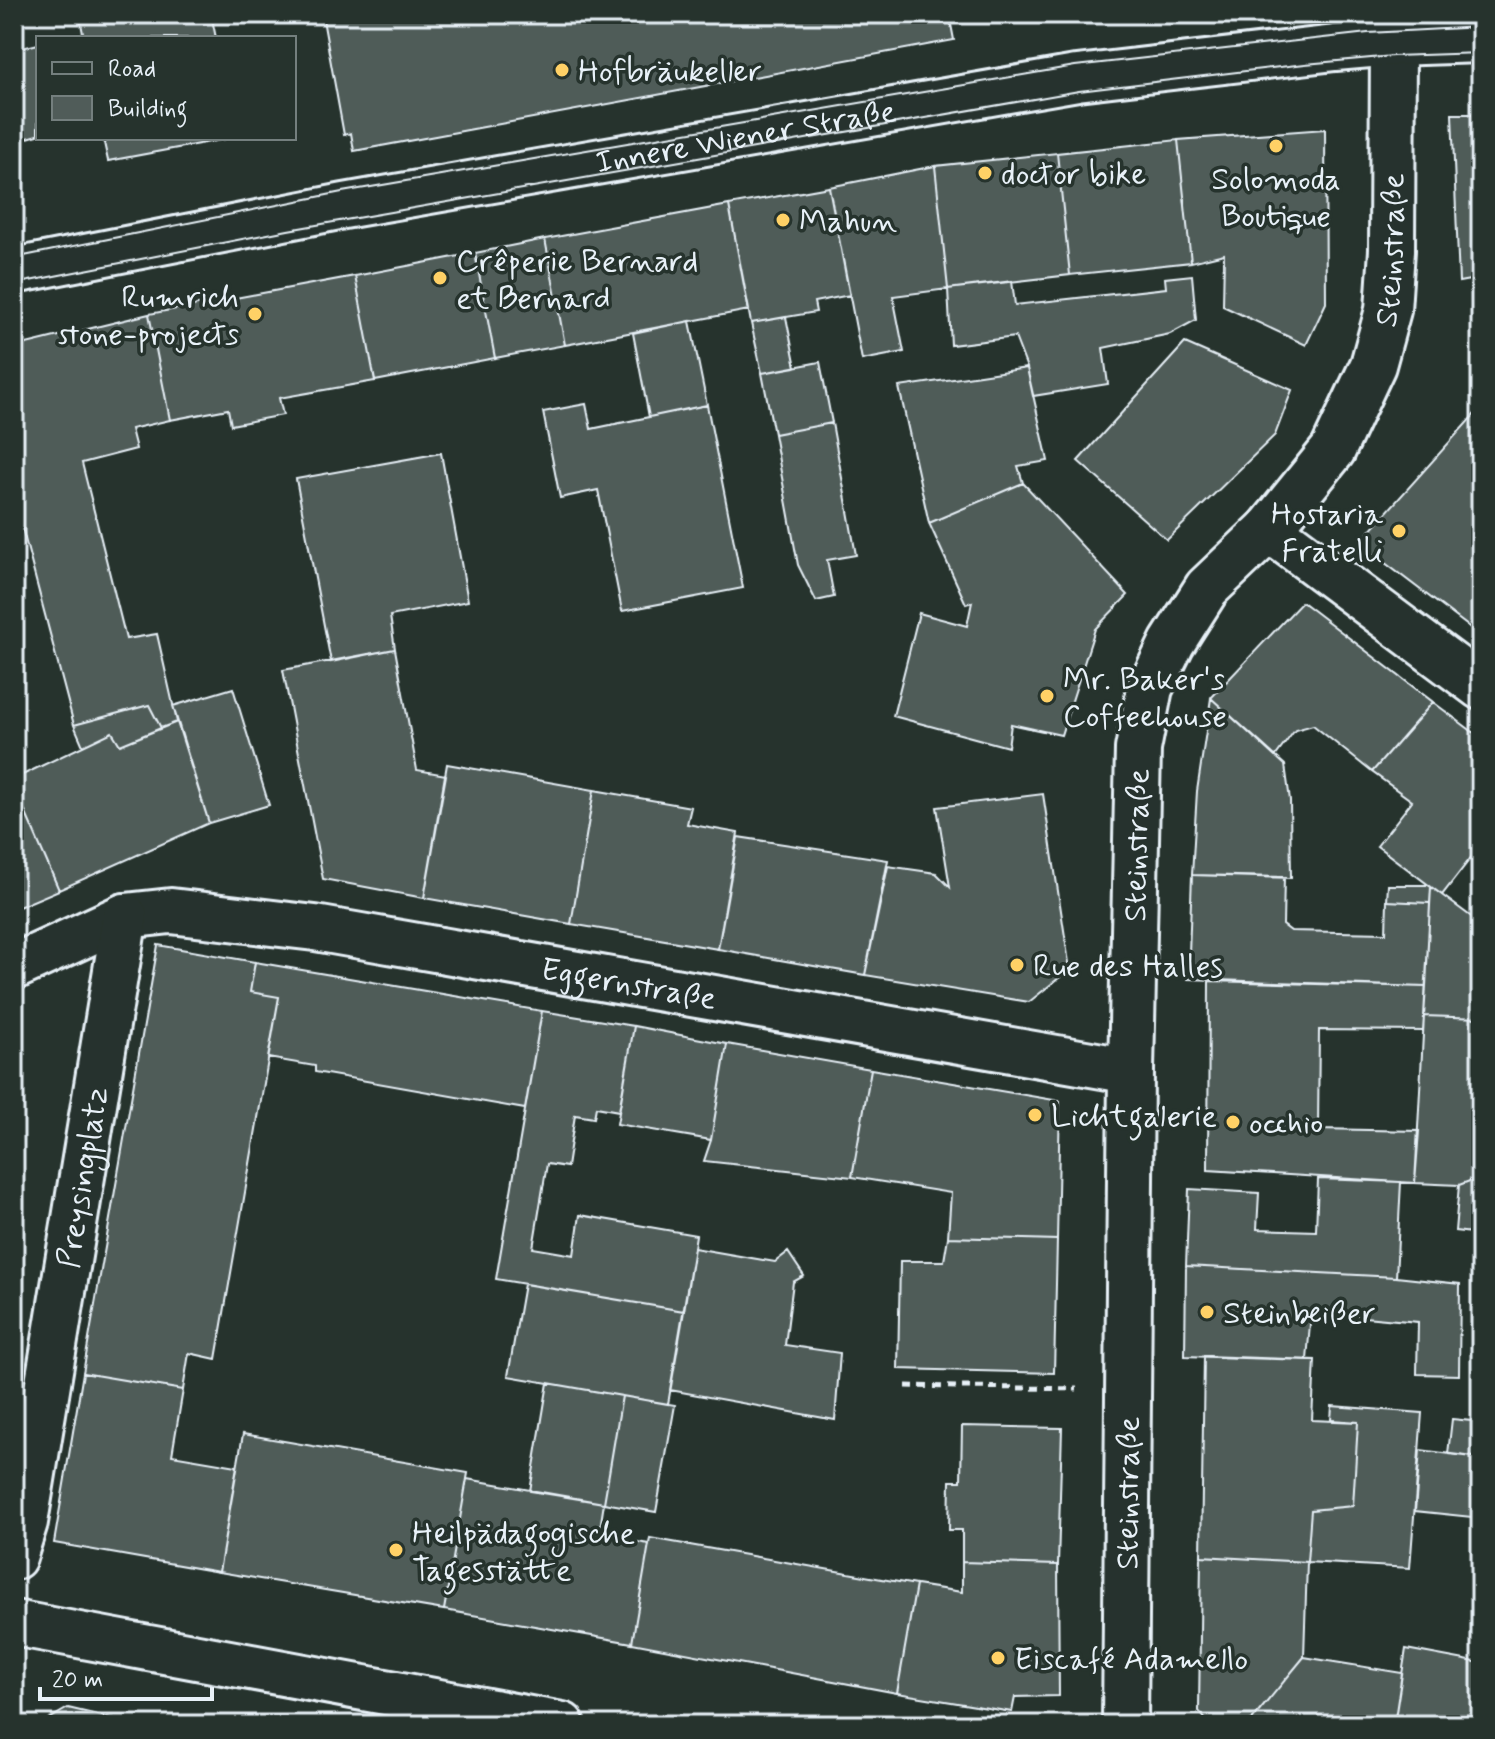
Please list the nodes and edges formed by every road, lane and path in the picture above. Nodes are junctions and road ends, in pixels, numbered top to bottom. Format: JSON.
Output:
{"nodes":[{"id":1,"x":1481,"y":40,"type":"edge"},
{"id":2,"x":1393,"y":43,"type":"junction"},
{"id":3,"x":14,"y":271,"type":"edge"},
{"id":4,"x":1269,"y":529,"type":"junction"},
{"id":5,"x":1481,"y":687,"type":"edge"},
{"id":6,"x":125,"y":916,"type":"junction"},
{"id":7,"x":14,"y":967,"type":"edge"},
{"id":8,"x":1131,"y":1071,"type":"junction"},
{"id":9,"x":906,"y":1386,"type":"dead end"},
{"id":10,"x":1056,"y":1388,"type":"dead end"},
{"id":11,"x":14,"y":1557,"type":"edge"},
{"id":12,"x":14,"y":1623,"type":"edge"},
{"id":13,"x":562,"y":1725,"type":"edge"},
{"id":14,"x":1125,"y":1725,"type":"edge"}],
"edges":[{"from":1,"to":2,"type":"street","name":"Innere Wiener Straße"},
{"from":2,"to":3,"type":"street","name":"Innere Wiener Straße"},
{"from":2,"to":4,"type":"street","name":"Steinstraße"},
{"from":4,"to":5,"type":"street"},
{"from":4,"to":8,"type":"street","name":"Steinstraße"},
{"from":6,"to":7,"type":"street"},
{"from":6,"to":8,"type":"street","name":"Eggernstraße"},
{"from":6,"to":11,"type":"street","name":"Preysingplatz"},
{"from":8,"to":14,"type":"street","name":"Steinstraße"},
{"from":9,"to":10,"type":"path"},
{"from":12,"to":13,"type":"street"}]}
